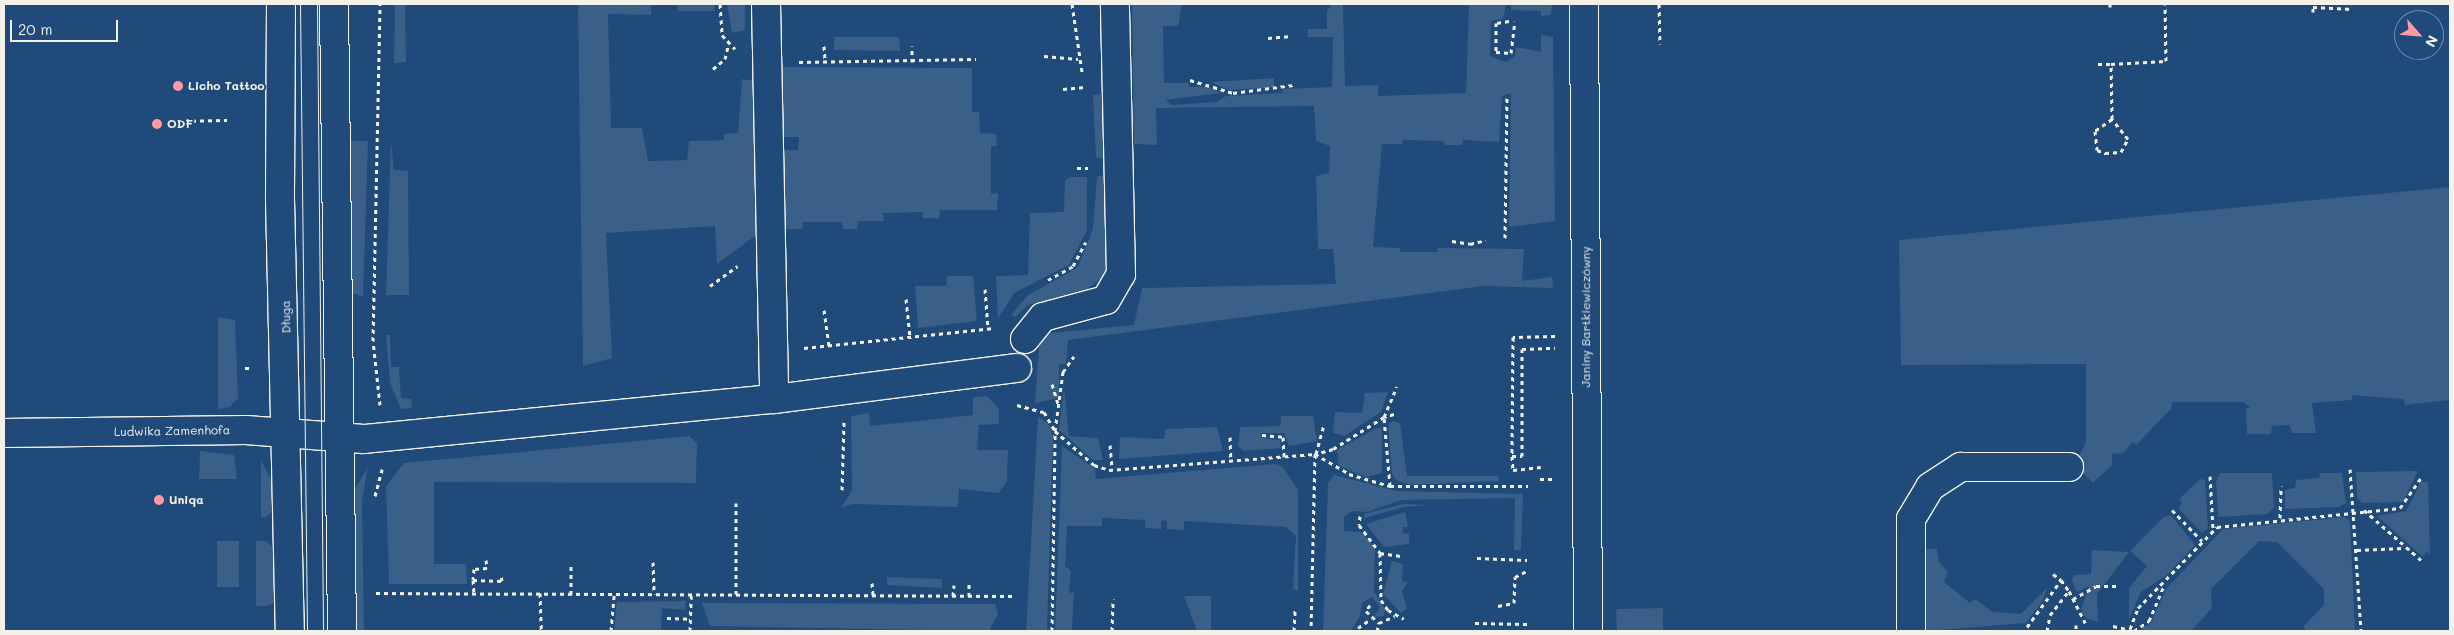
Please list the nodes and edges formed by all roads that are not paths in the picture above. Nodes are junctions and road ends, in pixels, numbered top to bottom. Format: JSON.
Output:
{"nodes":[{"id":1,"x":281,"y":4,"type":"edge"},
{"id":2,"x":334,"y":4,"type":"edge"},
{"id":3,"x":766,"y":4,"type":"edge"},
{"id":4,"x":1116,"y":4,"type":"edge"},
{"id":5,"x":1584,"y":4,"type":"edge"},
{"id":6,"x":1029,"y":332,"type":"road end"},
{"id":7,"x":1017,"y":368,"type":"dead end"},
{"id":8,"x":774,"y":399,"type":"junction"},
{"id":9,"x":4,"y":433,"type":"edge"},
{"id":10,"x":287,"y":433,"type":"junction"},
{"id":11,"x":340,"y":436,"type":"junction"},
{"id":12,"x":2069,"y":467,"type":"dead end"},
{"id":13,"x":290,"y":631,"type":"edge"},
{"id":14,"x":342,"y":631,"type":"edge"},
{"id":15,"x":1588,"y":631,"type":"edge"},
{"id":16,"x":1911,"y":631,"type":"edge"}],
"edges":[{"from":1,"to":10,"type":"street","name":"Długa"},
{"from":2,"to":11,"type":"street"},
{"from":3,"to":8,"type":"street"},
{"from":4,"to":6,"type":"street"},
{"from":5,"to":15,"type":"street","name":"Janiny Bartkiewiczówny"},
{"from":7,"to":8,"type":"street","name":"Ludwika Zamenhofa"},
{"from":8,"to":11,"type":"street","name":"Ludwika Zamenhofa"},
{"from":9,"to":10,"type":"street","name":"Ludwika Zamenhofa"},
{"from":10,"to":11,"type":"street","name":"Ludwika Zamenhofa"},
{"from":10,"to":13,"type":"street","name":"Długa"},
{"from":11,"to":14,"type":"street"},
{"from":12,"to":16,"type":"street"}]}
